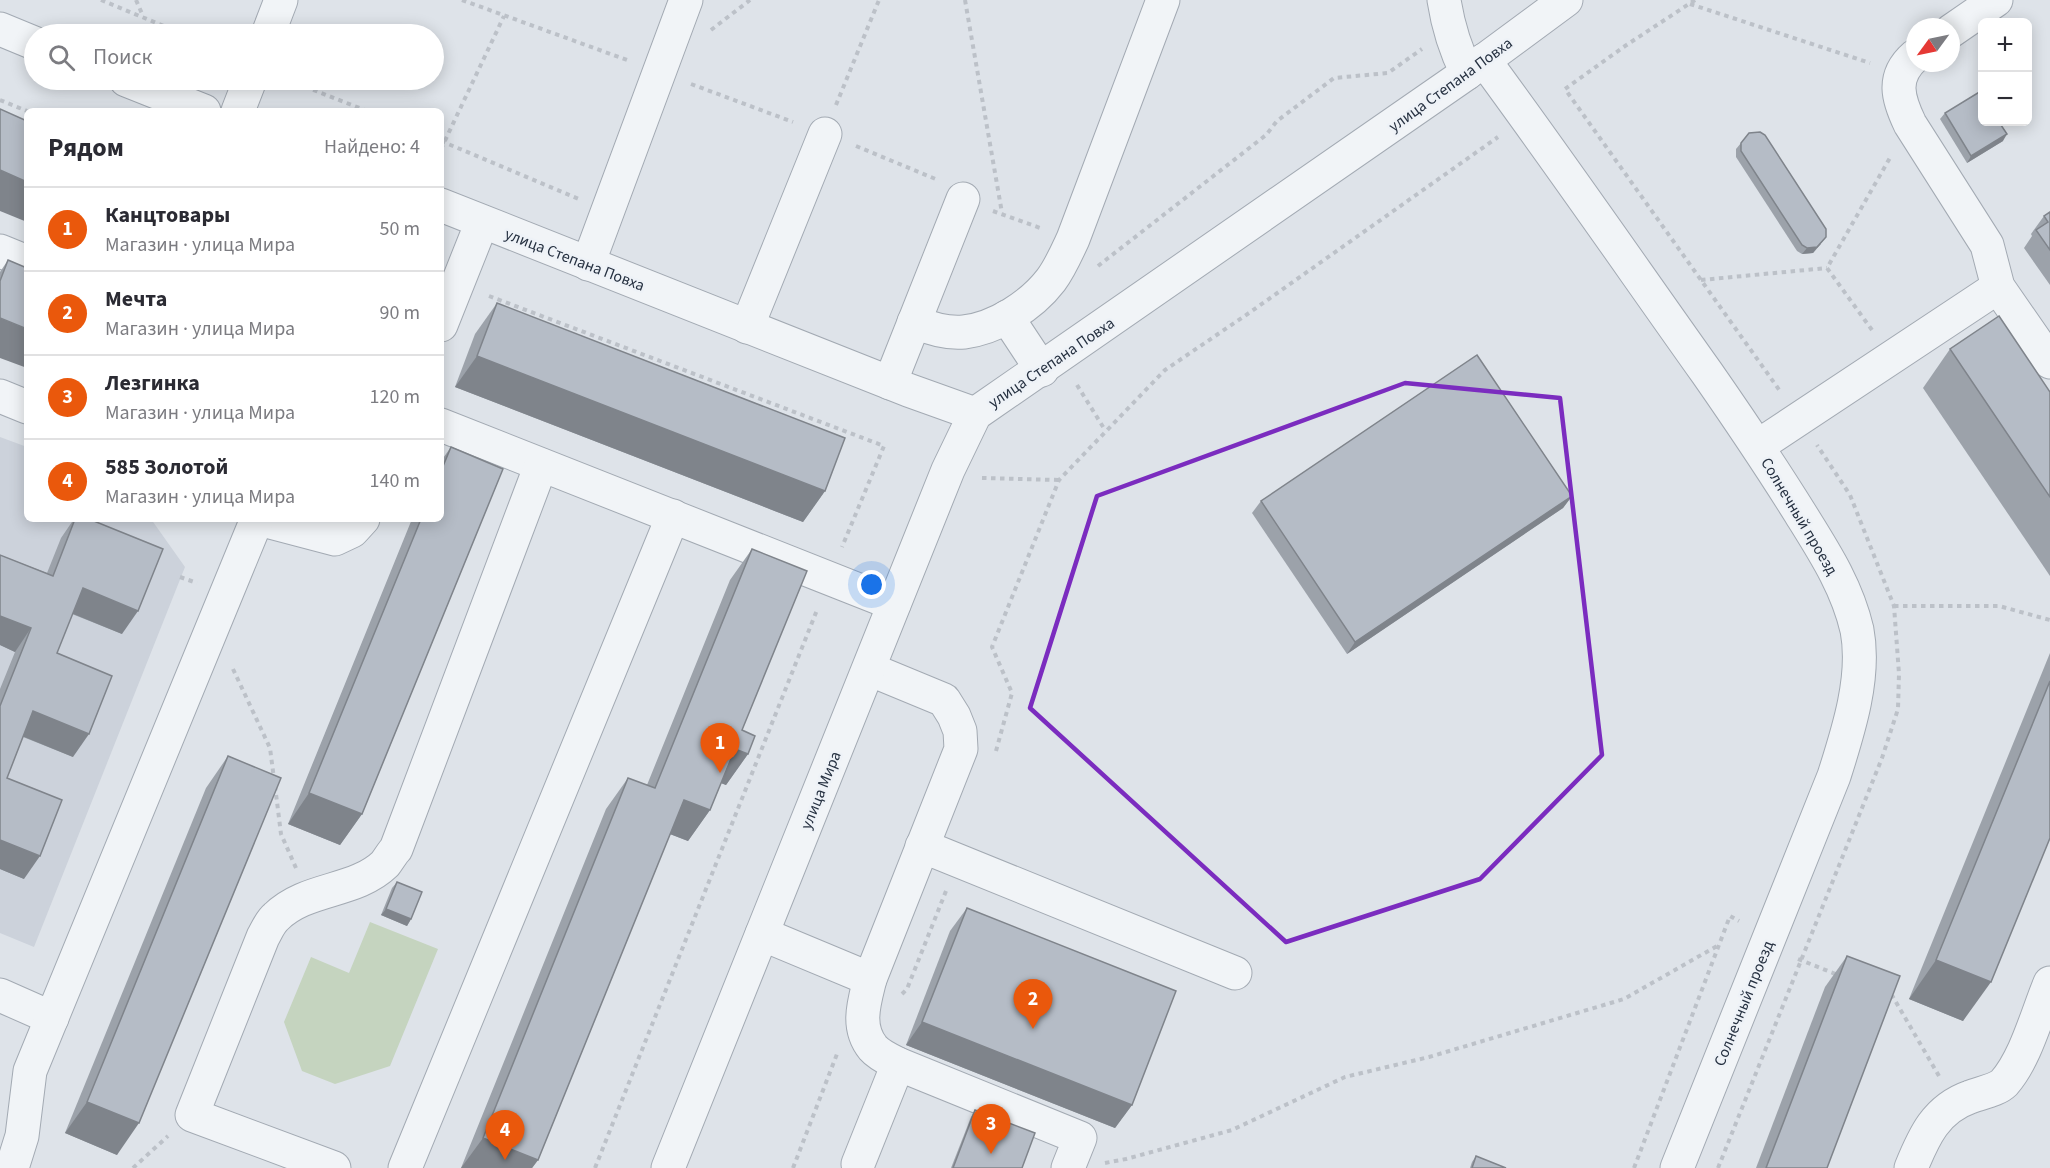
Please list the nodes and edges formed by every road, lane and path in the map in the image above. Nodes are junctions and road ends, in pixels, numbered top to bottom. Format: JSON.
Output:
{"nodes":[{"id":1,"x":101,"y":0,"type":"edge"},
{"id":2,"x":136,"y":0,"type":"edge"},
{"id":3,"x":281,"y":0,"type":"edge"},
{"id":4,"x":462,"y":0,"type":"edge"},
{"id":5,"x":686,"y":0,"type":"edge"},
{"id":6,"x":879,"y":0,"type":"edge"},
{"id":7,"x":965,"y":0,"type":"edge"},
{"id":8,"x":1163,"y":0,"type":"edge"},
{"id":9,"x":1566,"y":0,"type":"edge"},
{"id":10,"x":1695,"y":0,"type":"edge"},
{"id":11,"x":1996,"y":0,"type":"edge"},
{"id":12,"x":1690,"y":4,"type":"junction"},
{"id":13,"x":1447,"y":14,"type":"edge"},
{"id":14,"x":504,"y":16,"type":"junction"},
{"id":15,"x":143,"y":17,"type":"junction"},
{"id":16,"x":159,"y":24,"type":"edge"},
{"id":17,"x":272,"y":24,"type":"edge"},
{"id":18,"x":1960,"y":25,"type":"edge"},
{"id":19,"x":0,"y":29,"type":"edge"},
{"id":20,"x":24,"y":39,"type":"edge"},
{"id":21,"x":1906,"y":64,"type":"edge"},
{"id":22,"x":1476,"y":66,"type":"junction"},
{"id":23,"x":1906,"y":70,"type":"edge"},
{"id":24,"x":659,"y":72,"type":"junction"},
{"id":25,"x":151,"y":90,"type":"edge"},
{"id":26,"x":246,"y":90,"type":"edge"},
{"id":27,"x":313,"y":90,"type":"edge"},
{"id":28,"x":0,"y":100,"type":"edge"},
{"id":29,"x":196,"y":108,"type":"edge"},
{"id":30,"x":239,"y":108,"type":"edge"},
{"id":31,"x":359,"y":108,"type":"edge"},
{"id":32,"x":24,"y":110,"type":"edge"},
{"id":33,"x":1910,"y":123,"type":"junction"},
{"id":34,"x":825,"y":134,"type":"junction"},
{"id":35,"x":1501,"y":135,"type":"dead end"},
{"id":36,"x":444,"y":137,"type":"edge"},
{"id":37,"x":444,"y":142,"type":"edge"},
{"id":38,"x":963,"y":200,"type":"junction"},
{"id":39,"x":444,"y":206,"type":"edge"},
{"id":40,"x":608,"y":211,"type":"junction"},
{"id":41,"x":1002,"y":214,"type":"junction"},
{"id":42,"x":482,"y":222,"type":"junction"},
{"id":43,"x":1073,"y":239,"type":"junction"},
{"id":44,"x":0,"y":251,"type":"edge"},
{"id":45,"x":24,"y":261,"type":"edge"},
{"id":46,"x":588,"y":264,"type":"junction"},
{"id":47,"x":1827,"y":268,"type":"junction"},
{"id":48,"x":1090,"y":272,"type":"dead end"},
{"id":49,"x":1701,"y":280,"type":"junction"},
{"id":50,"x":458,"y":284,"type":"junction"},
{"id":51,"x":1998,"y":287,"type":"junction"},
{"id":52,"x":444,"y":318,"type":"edge"},
{"id":53,"x":1007,"y":318,"type":"junction"},
{"id":54,"x":914,"y":322,"type":"junction"},
{"id":55,"x":747,"y":327,"type":"junction"},
{"id":56,"x":1891,"y":358,"type":"junction"},
{"id":57,"x":2050,"y":362,"type":"edge"},
{"id":58,"x":1042,"y":370,"type":"junction"},
{"id":59,"x":1076,"y":382,"type":"dead end"},
{"id":60,"x":890,"y":383,"type":"junction"},
{"id":61,"x":0,"y":396,"type":"edge"},
{"id":62,"x":24,"y":406,"type":"edge"},
{"id":63,"x":975,"y":414,"type":"junction"},
{"id":64,"x":1800,"y":419,"type":"junction"},
{"id":65,"x":444,"y":426,"type":"edge"},
{"id":66,"x":1106,"y":430,"type":"junction"},
{"id":67,"x":1758,"y":446,"type":"junction"},
{"id":68,"x":542,"y":465,"type":"junction"},
{"id":69,"x":971,"y":478,"type":"dead end"},
{"id":70,"x":1059,"y":480,"type":"junction"},
{"id":71,"x":673,"y":516,"type":"junction"},
{"id":72,"x":257,"y":522,"type":"edge"},
{"id":73,"x":270,"y":522,"type":"edge"},
{"id":74,"x":360,"y":522,"type":"edge"},
{"id":75,"x":830,"y":578,"type":"junction"},
{"id":76,"x":894,"y":604,"type":"junction"},
{"id":77,"x":1894,"y":606,"type":"junction"},
{"id":78,"x":2050,"y":620,"type":"edge"},
{"id":79,"x":212,"y":625,"type":"junction"},
{"id":80,"x":869,"y":669,"type":"junction"},
{"id":81,"x":995,"y":756,"type":"dead end"},
{"id":82,"x":922,"y":846,"type":"junction"},
{"id":83,"x":958,"y":860,"type":"junction"},
{"id":84,"x":309,"y":896,"type":"junction"},
{"id":85,"x":1730,"y":915,"type":"dead end"},
{"id":86,"x":762,"y":934,"type":"junction"},
{"id":87,"x":1718,"y":946,"type":"junction"},
{"id":88,"x":1800,"y":960,"type":"junction"},
{"id":89,"x":1235,"y":973,"type":"dead end"},
{"id":90,"x":1842,"y":976,"type":"edge"},
{"id":91,"x":870,"y":979,"type":"junction"},
{"id":92,"x":2050,"y":983,"type":"edge"},
{"id":93,"x":1883,"y":993,"type":"edge"},
{"id":94,"x":0,"y":995,"type":"edge"},
{"id":95,"x":52,"y":1017,"type":"junction"},
{"id":96,"x":862,"y":1028,"type":"junction"},
{"id":97,"x":898,"y":1064,"type":"junction"},
{"id":98,"x":1955,"y":1102,"type":"junction"},
{"id":99,"x":192,"y":1115,"type":"junction"},
{"id":100,"x":1104,"y":1163,"type":"dead end"},
{"id":101,"x":858,"y":1164,"type":"dead end"},
{"id":102,"x":12,"y":1168,"type":"edge"},
{"id":103,"x":133,"y":1168,"type":"edge"},
{"id":104,"x":334,"y":1168,"type":"edge"},
{"id":105,"x":405,"y":1168,"type":"edge"},
{"id":106,"x":595,"y":1168,"type":"edge"},
{"id":107,"x":668,"y":1168,"type":"edge"},
{"id":108,"x":793,"y":1168,"type":"edge"},
{"id":109,"x":1068,"y":1168,"type":"edge"},
{"id":110,"x":1634,"y":1168,"type":"edge"},
{"id":111,"x":1677,"y":1168,"type":"edge"},
{"id":112,"x":1718,"y":1168,"type":"edge"},
{"id":113,"x":1911,"y":1168,"type":"edge"}],
"edges":[{"from":1,"to":15,"type":"path"},
{"from":2,"to":15,"type":"path"},
{"from":3,"to":17,"type":"street"},
{"from":4,"to":14,"type":"path"},
{"from":5,"to":24,"type":"street"},
{"from":6,"to":34,"type":"path"},
{"from":7,"to":41,"type":"path"},
{"from":8,"to":43,"type":"street"},
{"from":9,"to":22,"type":"street","name":"улица Степана Повха"},
{"from":10,"to":12,"type":"path"},
{"from":11,"to":18,"type":"street"},
{"from":12,"to":21,"type":"path"},
{"from":12,"to":49,"type":"path"},
{"from":13,"to":22,"type":"street","name":"Солнечный проезд"},
{"from":13,"to":48,"type":"path"},
{"from":14,"to":24,"type":"path"},
{"from":14,"to":36,"type":"path"},
{"from":15,"to":16,"type":"path"},
{"from":19,"to":20,"type":"street"},
{"from":22,"to":58,"type":"street","name":"улица Степана Повха"},
{"from":22,"to":67,"type":"street","name":"Солнечный проезд"},
{"from":23,"to":33,"type":"street"},
{"from":24,"to":34,"type":"path"},
{"from":24,"to":40,"type":"street"},
{"from":25,"to":29,"type":"street"},
{"from":26,"to":30,"type":"street"},
{"from":27,"to":31,"type":"path"},
{"from":28,"to":32,"type":"path"},
{"from":33,"to":47,"type":"path"},
{"from":33,"to":51,"type":"street"},
{"from":34,"to":38,"type":"path"},
{"from":34,"to":55,"type":"street"},
{"from":35,"to":66,"type":"path"},
{"from":37,"to":40,"type":"path"},
{"from":38,"to":41,"type":"path"},
{"from":38,"to":54,"type":"street"},
{"from":39,"to":42,"type":"street","name":"улица Степана Повха"},
{"from":40,"to":46,"type":"street"},
{"from":41,"to":43,"type":"path"},
{"from":42,"to":46,"type":"street","name":"улица Степана Повха"},
{"from":42,"to":50,"type":"street"},
{"from":43,"to":53,"type":"street"},
{"from":44,"to":45,"type":"street"},
{"from":46,"to":55,"type":"street","name":"улица Степана Повха"},
{"from":47,"to":49,"type":"path"},
{"from":47,"to":56,"type":"path"},
{"from":49,"to":64,"type":"path"},
{"from":50,"to":52,"type":"street"},
{"from":50,"to":75,"type":"path"},
{"from":51,"to":56,"type":"street"},
{"from":51,"to":57,"type":"street"},
{"from":53,"to":54,"type":"street"},
{"from":53,"to":58,"type":"street"},
{"from":54,"to":60,"type":"street"},
{"from":55,"to":60,"type":"street","name":"улица Степана Повха"},
{"from":56,"to":64,"type":"street"},
{"from":58,"to":63,"type":"street","name":"улица Степана Повха"},
{"from":59,"to":66,"type":"path"},
{"from":60,"to":63,"type":"street","name":"улица Степана Повха"},
{"from":61,"to":62,"type":"street"},
{"from":63,"to":76,"type":"street","name":"улица Мира"},
{"from":64,"to":67,"type":"street"},
{"from":64,"to":77,"type":"path"},
{"from":65,"to":68,"type":"street"},
{"from":66,"to":70,"type":"path"},
{"from":67,"to":111,"type":"street","name":"Солнечный проезд"},
{"from":68,"to":71,"type":"street"},
{"from":68,"to":84,"type":"street"},
{"from":69,"to":70,"type":"path"},
{"from":70,"to":81,"type":"path"},
{"from":71,"to":75,"type":"street"},
{"from":71,"to":105,"type":"street"},
{"from":72,"to":79,"type":"street"},
{"from":73,"to":74,"type":"street"},
{"from":75,"to":76,"type":"street"},
{"from":75,"to":106,"type":"path"},
{"from":76,"to":80,"type":"street","name":"улица Мира"},
{"from":77,"to":78,"type":"path"},
{"from":77,"to":88,"type":"path"},
{"from":79,"to":84,"type":"path"},
{"from":79,"to":95,"type":"street"},
{"from":80,"to":82,"type":"street"},
{"from":80,"to":86,"type":"street","name":"улица Мира"},
{"from":82,"to":83,"type":"street"},
{"from":82,"to":91,"type":"street"},
{"from":83,"to":89,"type":"street"},
{"from":83,"to":96,"type":"path"},
{"from":84,"to":99,"type":"street"},
{"from":85,"to":87,"type":"path"},
{"from":86,"to":91,"type":"street"},
{"from":86,"to":107,"type":"street","name":"улица Мира"},
{"from":87,"to":100,"type":"path"},
{"from":87,"to":110,"type":"path"},
{"from":88,"to":90,"type":"path"},
{"from":88,"to":112,"type":"path"},
{"from":91,"to":96,"type":"street"},
{"from":92,"to":98,"type":"street"},
{"from":93,"to":98,"type":"path"},
{"from":94,"to":95,"type":"street"},
{"from":95,"to":102,"type":"street"},
{"from":96,"to":97,"type":"street"},
{"from":96,"to":108,"type":"path"},
{"from":97,"to":101,"type":"street"},
{"from":97,"to":109,"type":"street"},
{"from":98,"to":113,"type":"street"},
{"from":99,"to":103,"type":"path"},
{"from":99,"to":104,"type":"street"}]}
